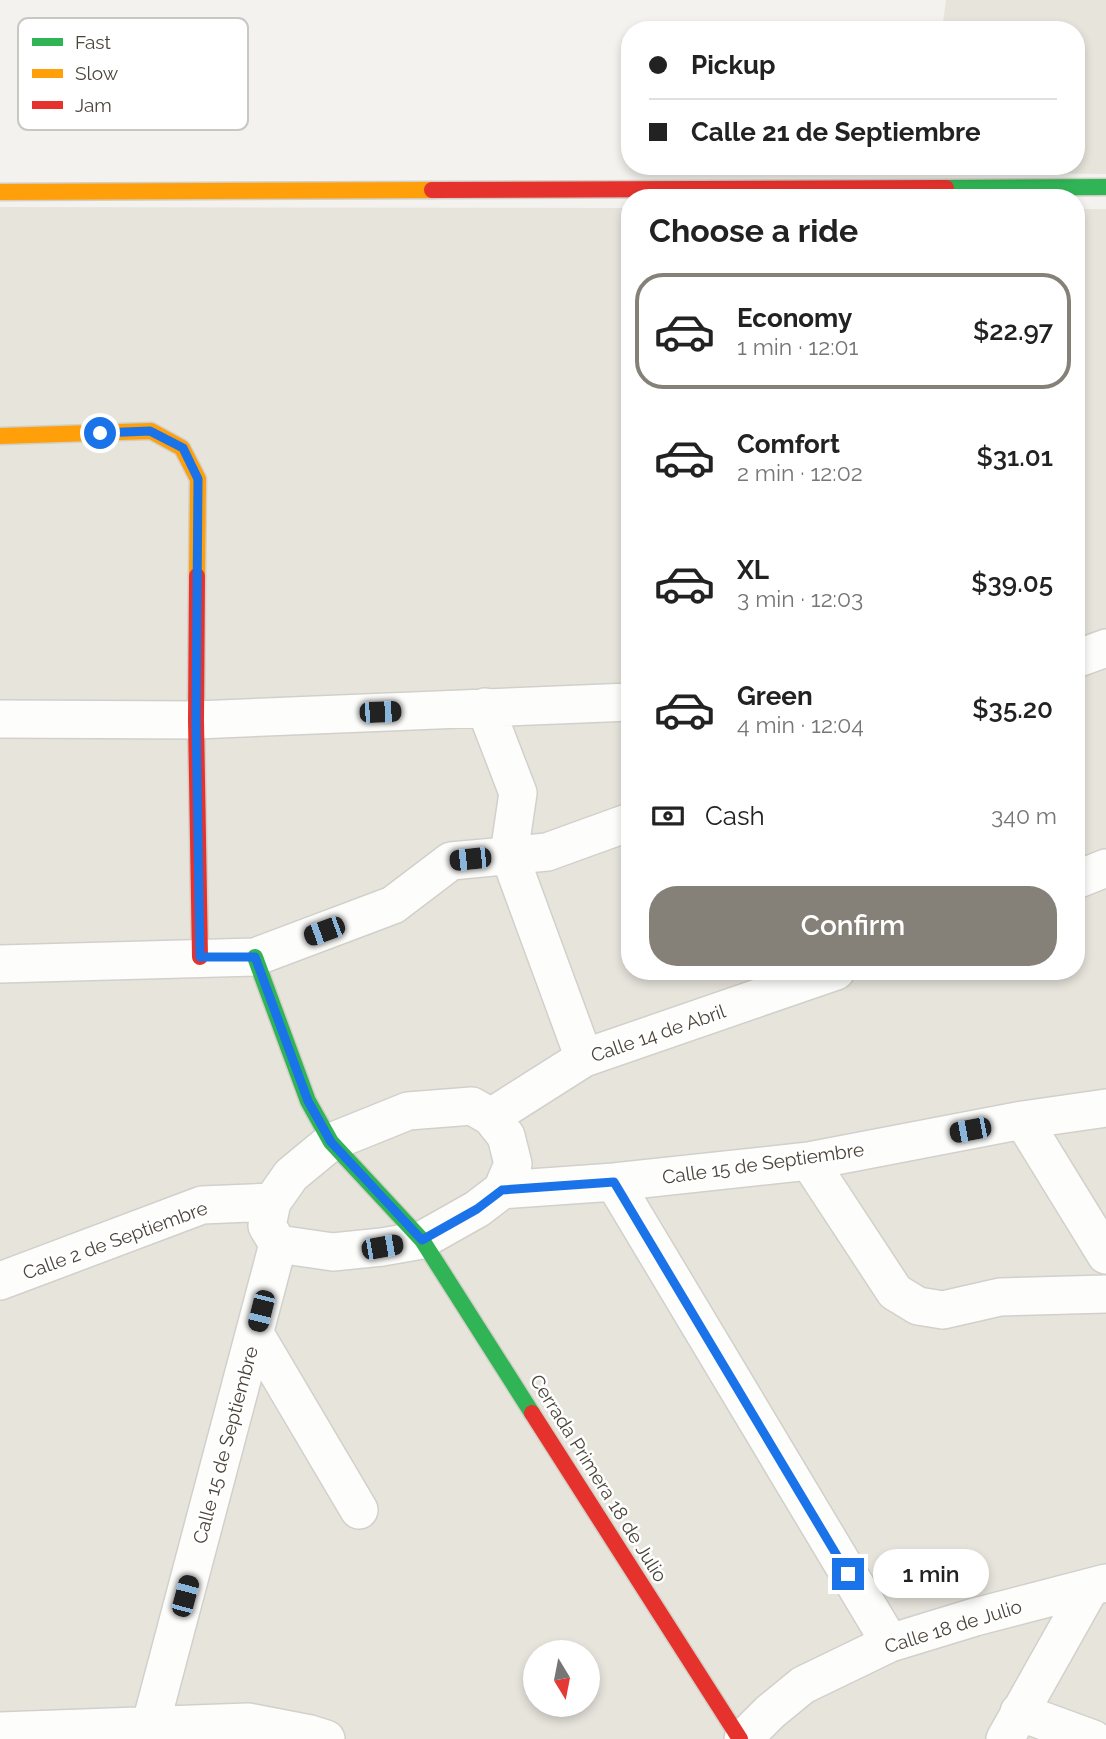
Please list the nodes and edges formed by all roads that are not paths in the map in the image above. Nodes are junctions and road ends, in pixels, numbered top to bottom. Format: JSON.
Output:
{"nodes":[{"id":1,"x":1106,"y":187,"type":"edge"},
{"id":2,"x":621,"y":189,"type":"edge"},
{"id":3,"x":664,"y":189,"type":"edge"},
{"id":4,"x":0,"y":192,"type":"edge"},
{"id":5,"x":0,"y":436,"type":"edge"},
{"id":6,"x":1106,"y":648,"type":"edge"},
{"id":7,"x":1085,"y":656,"type":"edge"},
{"id":8,"x":621,"y":702,"type":"edge"},
{"id":9,"x":485,"y":707,"type":"junction"},
{"id":10,"x":0,"y":719,"type":"edge"},
{"id":11,"x":196,"y":720,"type":"junction"},
{"id":12,"x":621,"y":825,"type":"edge"},
{"id":13,"x":509,"y":855,"type":"junction"},
{"id":14,"x":1106,"y":868,"type":"edge"},
{"id":15,"x":1085,"y":876,"type":"edge"},
{"id":16,"x":200,"y":957,"type":"junction"},
{"id":17,"x":255,"y":957,"type":"junction"},
{"id":18,"x":0,"y":964,"type":"edge"},
{"id":19,"x":810,"y":980,"type":"edge"},
{"id":20,"x":584,"y":1058,"type":"junction"},
{"id":21,"x":1106,"y":1108,"type":"edge"},
{"id":22,"x":491,"y":1117,"type":"junction"},
{"id":23,"x":1023,"y":1120,"type":"junction"},
{"id":24,"x":331,"y":1142,"type":"junction"},
{"id":25,"x":809,"y":1161,"type":"junction"},
{"id":26,"x":614,"y":1182,"type":"junction"},
{"id":27,"x":502,"y":1190,"type":"junction"},
{"id":28,"x":272,"y":1202,"type":"junction"},
{"id":29,"x":422,"y":1240,"type":"junction"},
{"id":30,"x":278,"y":1244,"type":"junction"},
{"id":31,"x":1106,"y":1255,"type":"edge"},
{"id":32,"x":0,"y":1282,"type":"edge"},
{"id":33,"x":1106,"y":1294,"type":"edge"},
{"id":34,"x":255,"y":1334,"type":"junction"},
{"id":35,"x":359,"y":1510,"type":"dead end"},
{"id":36,"x":1098,"y":1586,"type":"edge"},
{"id":37,"x":890,"y":1643,"type":"junction"},
{"id":38,"x":1012,"y":1726,"type":"edge"},
{"id":39,"x":150,"y":1727,"type":"junction"},
{"id":40,"x":0,"y":1731,"type":"edge"},
{"id":41,"x":314,"y":1737,"type":"edge"},
{"id":42,"x":742,"y":1739,"type":"edge"},
{"id":43,"x":1093,"y":1739,"type":"edge"}],
"edges":[{"from":1,"to":3,"type":"street"},
{"from":2,"to":4,"type":"street"},
{"from":5,"to":11,"type":"street"},
{"from":6,"to":7,"type":"street"},
{"from":8,"to":9,"type":"street"},
{"from":9,"to":11,"type":"street"},
{"from":9,"to":13,"type":"street"},
{"from":10,"to":11,"type":"street"},
{"from":11,"to":16,"type":"street"},
{"from":12,"to":13,"type":"street"},
{"from":13,"to":17,"type":"street"},
{"from":13,"to":20,"type":"street"},
{"from":14,"to":15,"type":"street"},
{"from":16,"to":17,"type":"street"},
{"from":16,"to":18,"type":"street"},
{"from":17,"to":24,"type":"street","name":"Cerrada Primera 18 de Julio"},
{"from":19,"to":20,"type":"street","name":"Calle 14 de Abril"},
{"from":20,"to":22,"type":"street","name":"Calle 14 de Abril"},
{"from":21,"to":23,"type":"street","name":"Calle 15 de Septiembre"},
{"from":22,"to":24,"type":"street"},
{"from":22,"to":27,"type":"street"},
{"from":23,"to":25,"type":"street","name":"Calle 15 de Septiembre"},
{"from":23,"to":31,"type":"street"},
{"from":24,"to":28,"type":"street"},
{"from":24,"to":29,"type":"street","name":"Cerrada Primera 18 de Julio"},
{"from":25,"to":26,"type":"street","name":"Calle 15 de Septiembre"},
{"from":25,"to":33,"type":"street"},
{"from":26,"to":27,"type":"street","name":"Calle 15 de Septiembre"},
{"from":26,"to":37,"type":"street"},
{"from":27,"to":29,"type":"street"},
{"from":28,"to":30,"type":"street"},
{"from":28,"to":32,"type":"street","name":"Calle 2 de Septiembre"},
{"from":29,"to":30,"type":"street"},
{"from":29,"to":42,"type":"street","name":"Cerrada Primera 18 de Julio"},
{"from":30,"to":34,"type":"street","name":"Calle 15 de Septiembre"},
{"from":34,"to":35,"type":"street"},
{"from":34,"to":39,"type":"street","name":"Calle 15 de Septiembre"},
{"from":36,"to":37,"type":"street","name":"Calle 18 de Julio"},
{"from":36,"to":38,"type":"street"},
{"from":37,"to":42,"type":"street","name":"Calle 18 de Julio"},
{"from":38,"to":43,"type":"street"},
{"from":39,"to":40,"type":"street"},
{"from":39,"to":41,"type":"street"}]}
